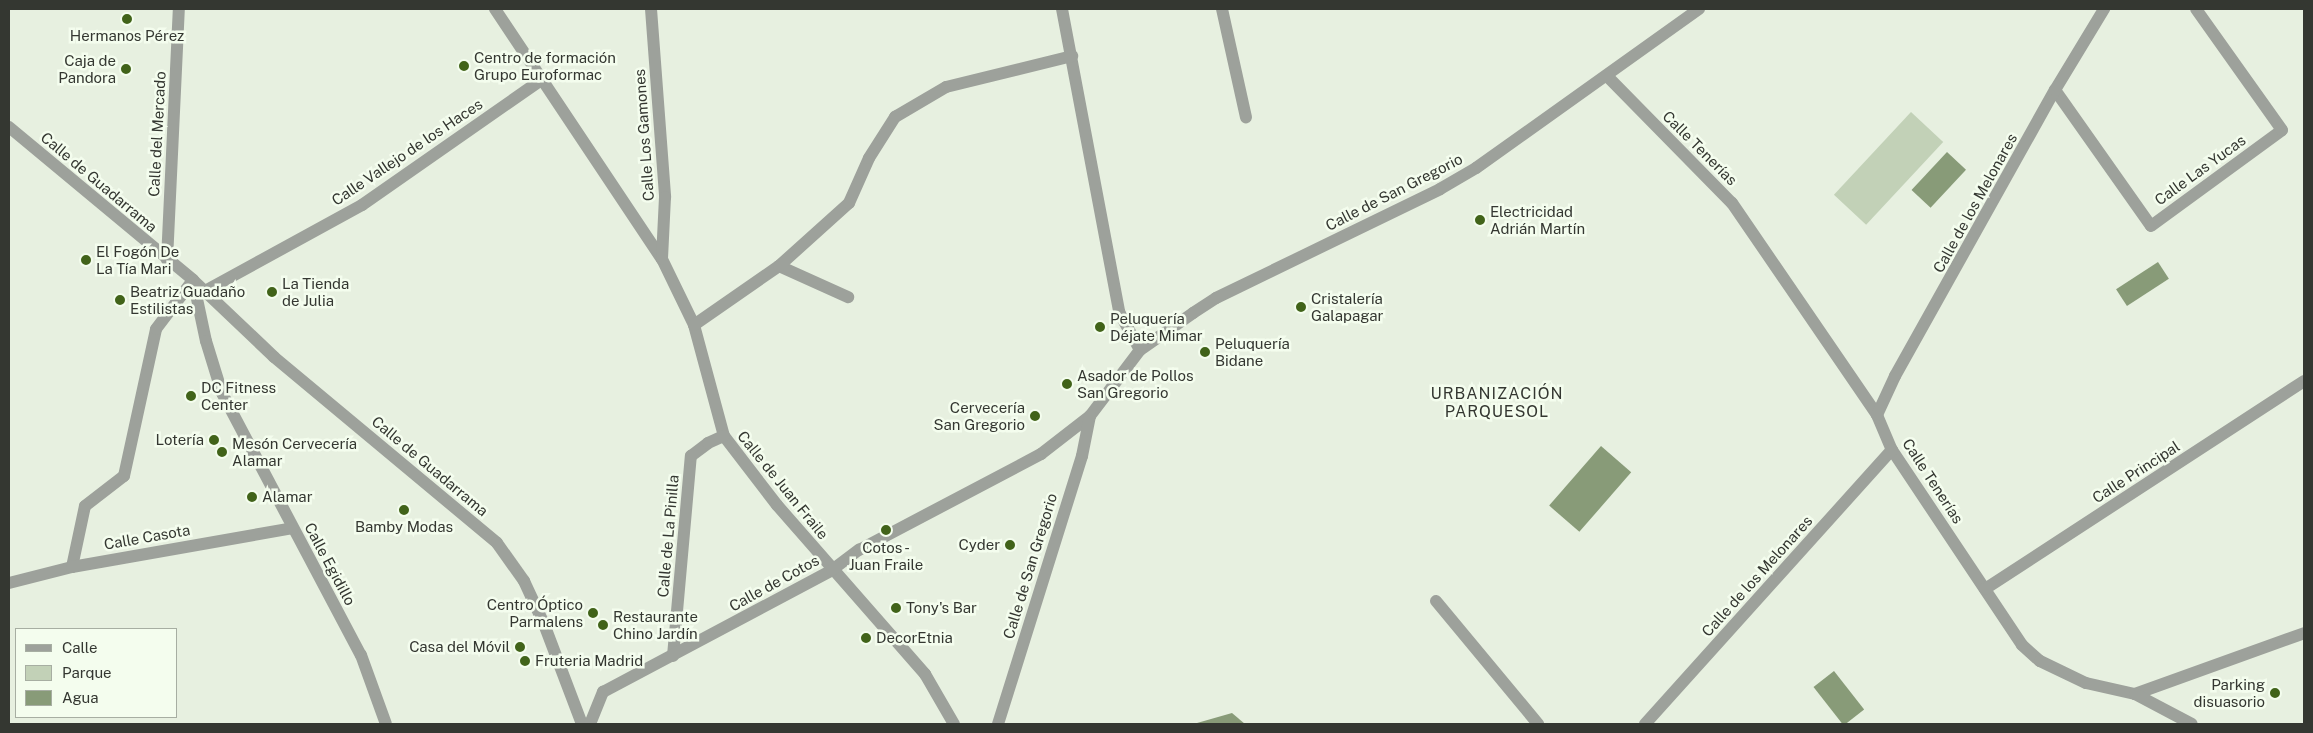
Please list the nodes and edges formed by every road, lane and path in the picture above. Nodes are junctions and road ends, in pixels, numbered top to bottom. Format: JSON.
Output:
{"nodes":[{"id":1,"x":180,"y":9,"type":"edge"},
{"id":2,"x":495,"y":9,"type":"edge"},
{"id":3,"x":651,"y":9,"type":"edge"},
{"id":4,"x":1062,"y":9,"type":"edge"},
{"id":5,"x":1222,"y":9,"type":"edge"},
{"id":6,"x":1699,"y":9,"type":"edge"},
{"id":7,"x":2104,"y":9,"type":"edge"},
{"id":8,"x":2196,"y":9,"type":"edge"},
{"id":9,"x":1072,"y":56,"type":"junction"},
{"id":10,"x":1607,"y":76,"type":"junction"},
{"id":11,"x":544,"y":78,"type":"junction"},
{"id":12,"x":2055,"y":90,"type":"junction"},
{"id":13,"x":1246,"y":117,"type":"dead end"},
{"id":14,"x":9,"y":127,"type":"edge"},
{"id":15,"x":662,"y":259,"type":"junction"},
{"id":16,"x":166,"y":260,"type":"junction"},
{"id":17,"x":779,"y":266,"type":"junction"},
{"id":18,"x":193,"y":280,"type":"junction"},
{"id":19,"x":206,"y":291,"type":"junction"},
{"id":20,"x":848,"y":297,"type":"dead end"},
{"id":21,"x":694,"y":325,"type":"junction"},
{"id":22,"x":1140,"y":350,"type":"junction"},
{"id":23,"x":2304,"y":382,"type":"edge"},
{"id":24,"x":1877,"y":415,"type":"junction"},
{"id":25,"x":1090,"y":416,"type":"junction"},
{"id":26,"x":724,"y":436,"type":"junction"},
{"id":27,"x":1892,"y":450,"type":"junction"},
{"id":28,"x":1041,"y":454,"type":"joint"},
{"id":29,"x":293,"y":528,"type":"junction"},
{"id":30,"x":72,"y":567,"type":"junction"},
{"id":31,"x":832,"y":570,"type":"junction"},
{"id":32,"x":9,"y":583,"type":"edge"},
{"id":33,"x":1985,"y":589,"type":"junction"},
{"id":34,"x":1436,"y":601,"type":"dead end"},
{"id":35,"x":2304,"y":633,"type":"edge"},
{"id":36,"x":674,"y":656,"type":"junction"},
{"id":37,"x":2135,"y":694,"type":"junction"},
{"id":38,"x":386,"y":724,"type":"edge"},
{"id":39,"x":582,"y":724,"type":"edge"},
{"id":40,"x":590,"y":724,"type":"edge"},
{"id":41,"x":954,"y":724,"type":"edge"},
{"id":42,"x":998,"y":724,"type":"edge"},
{"id":43,"x":1538,"y":724,"type":"edge"},
{"id":44,"x":1646,"y":724,"type":"edge"},
{"id":45,"x":2192,"y":724,"type":"edge"}],
"edges":[{"from":1,"to":16,"type":"street","name":"Calle del Mercado"},
{"from":2,"to":11,"type":"street","name":"Calle de Juan Fraile"},
{"from":3,"to":15,"type":"street","name":"Calle Los Gamones"},
{"from":4,"to":9,"type":"street"},
{"from":5,"to":13,"type":"street"},
{"from":6,"to":10,"type":"street","name":"Calle de San Gregorio"},
{"from":7,"to":12,"type":"street","name":"Calle de los Melonares"},
{"from":8,"to":12,"type":"street","name":"Calle Las Yucas"},
{"from":9,"to":17,"type":"street"},
{"from":9,"to":22,"type":"street"},
{"from":10,"to":22,"type":"street","name":"Calle de San Gregorio"},
{"from":10,"to":24,"type":"street","name":"Calle Tenerías"},
{"from":11,"to":15,"type":"street","name":"Calle de Juan Fraile"},
{"from":11,"to":19,"type":"street","name":"Calle Vallejo de los Haces"},
{"from":12,"to":24,"type":"street","name":"Calle de los Melonares"},
{"from":14,"to":16,"type":"street","name":"Calle de Guadarrama"},
{"from":15,"to":21,"type":"street","name":"Calle de Juan Fraile"},
{"from":16,"to":18,"type":"street","name":"Calle de Guadarrama"},
{"from":17,"to":20,"type":"street"},
{"from":17,"to":21,"type":"street"},
{"from":18,"to":19,"type":"street","name":"Calle de Guadarrama"},
{"from":18,"to":29,"type":"street","name":"Calle Egidillo"},
{"from":18,"to":30,"type":"street"},
{"from":19,"to":39,"type":"street","name":"Calle de Guadarrama"},
{"from":21,"to":26,"type":"street","name":"Calle de Juan Fraile"},
{"from":22,"to":25,"type":"street","name":"Calle de San Gregorio"},
{"from":23,"to":33,"type":"street","name":"Calle Principal"},
{"from":24,"to":27,"type":"street","name":"Calle Tenerías"},
{"from":25,"to":28,"type":"street","name":"Calle de San Gregorio"},
{"from":25,"to":42,"type":"street","name":"Calle de San Gregorio"},
{"from":26,"to":31,"type":"street","name":"Calle de Juan Fraile"},
{"from":26,"to":36,"type":"street","name":"Calle de La Pinilla"},
{"from":27,"to":33,"type":"street","name":"Calle Tenerías"},
{"from":27,"to":44,"type":"street","name":"Calle de los Melonares"},
{"from":28,"to":31,"type":"street","name":"Calle de Cotos"},
{"from":29,"to":30,"type":"street","name":"Calle Casota"},
{"from":29,"to":38,"type":"street","name":"Calle Egidillo"},
{"from":30,"to":32,"type":"street","name":"Calle Casota"},
{"from":31,"to":36,"type":"street","name":"Calle de Cotos"},
{"from":31,"to":41,"type":"street","name":"Calle de Juan Fraile"},
{"from":33,"to":37,"type":"street","name":"Calle Tenerías"},
{"from":34,"to":43,"type":"street"},
{"from":35,"to":37,"type":"street"},
{"from":36,"to":40,"type":"street","name":"Calle de Cotos"},
{"from":37,"to":45,"type":"street","name":"Calle Tenerías"}]}
